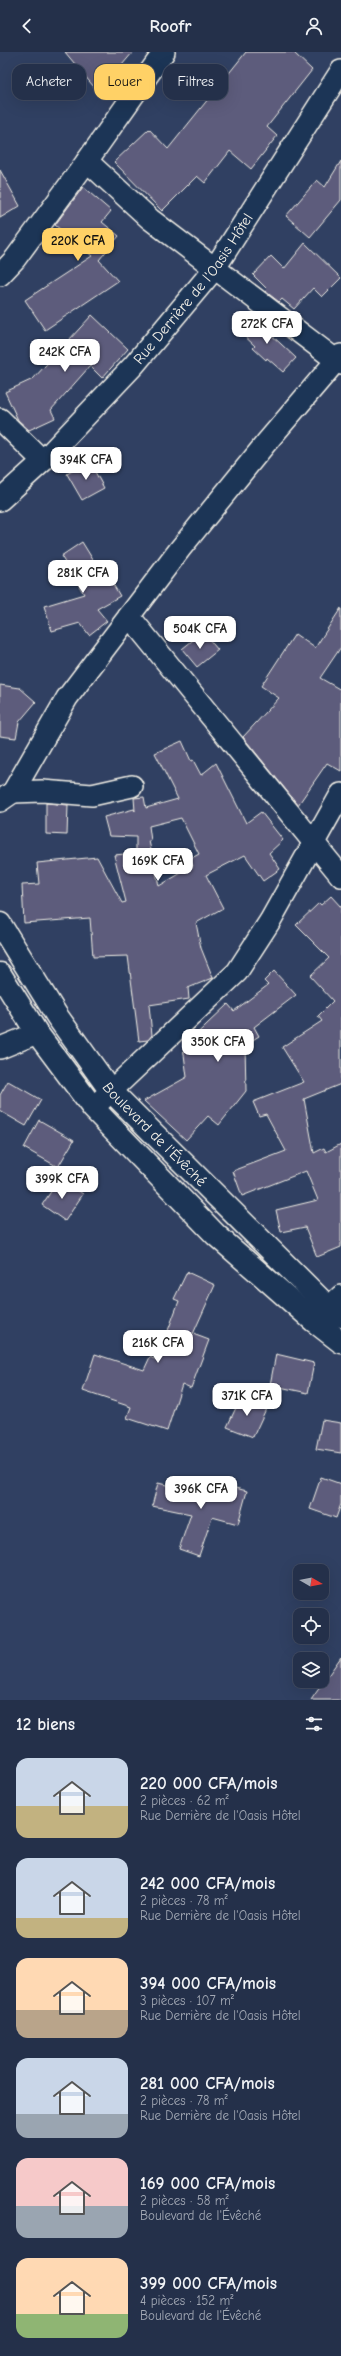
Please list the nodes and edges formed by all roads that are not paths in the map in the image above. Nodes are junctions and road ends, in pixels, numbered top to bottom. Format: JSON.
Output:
{"nodes":[{"id":1,"x":164,"y":52,"type":"edge"},
{"id":2,"x":341,"y":71,"type":"edge"},
{"id":3,"x":87,"y":161,"type":"junction"},
{"id":4,"x":215,"y":268,"type":"junction"},
{"id":5,"x":0,"y":275,"type":"edge"},
{"id":6,"x":340,"y":360,"type":"edge"},
{"id":7,"x":0,"y":419,"type":"edge"},
{"id":8,"x":43,"y":461,"type":"junction"},
{"id":9,"x":0,"y":500,"type":"edge"},
{"id":10,"x":129,"y":616,"type":"junction"},
{"id":11,"x":132,"y":786,"type":"dead end"},
{"id":12,"x":341,"y":794,"type":"edge"},
{"id":13,"x":7,"y":796,"type":"edge"},
{"id":14,"x":314,"y":844,"type":"junction"},
{"id":15,"x":341,"y":876,"type":"edge"},
{"id":16,"x":0,"y":924,"type":"edge"},
{"id":17,"x":0,"y":974,"type":"edge"},
{"id":18,"x":37,"y":1033,"type":"junction"},
{"id":19,"x":0,"y":1048,"type":"edge"},
{"id":20,"x":110,"y":1090,"type":"junction"},
{"id":21,"x":93,"y":1108,"type":"junction"},
{"id":22,"x":331,"y":1310,"type":"edge"},
{"id":23,"x":341,"y":1342,"type":"edge"}],
"edges":[{"from":1,"to":3,"type":"street"},
{"from":2,"to":4,"type":"street","name":"Rue Derrière de l'Oasis Hôtel"},
{"from":3,"to":4,"type":"street"},
{"from":3,"to":5,"type":"street"},
{"from":4,"to":6,"type":"street"},
{"from":4,"to":8,"type":"street","name":"Rue Derrière de l'Oasis Hôtel"},
{"from":6,"to":10,"type":"street"},
{"from":7,"to":8,"type":"street"},
{"from":8,"to":9,"type":"street","name":"Rue Derrière de l'Oasis Hôtel"},
{"from":10,"to":13,"type":"street"},
{"from":10,"to":14,"type":"street"},
{"from":11,"to":13,"type":"street"},
{"from":12,"to":14,"type":"street"},
{"from":14,"to":15,"type":"street"},
{"from":14,"to":20,"type":"street"},
{"from":16,"to":20,"type":"main road","name":"Boulevard de l'Évêché"},
{"from":17,"to":18,"type":"main road","name":"Boulevard de l'Évêché"},
{"from":18,"to":19,"type":"street"},
{"from":18,"to":21,"type":"main road","name":"Boulevard de l'Évêché"},
{"from":20,"to":21,"type":"street"},
{"from":20,"to":22,"type":"main road","name":"Boulevard de l'Évêché"},
{"from":21,"to":22,"type":"main road","name":"Boulevard de l'Évêché"},
{"from":22,"to":23,"type":"main road","name":"Boulevard de l'Évêché"}]}
